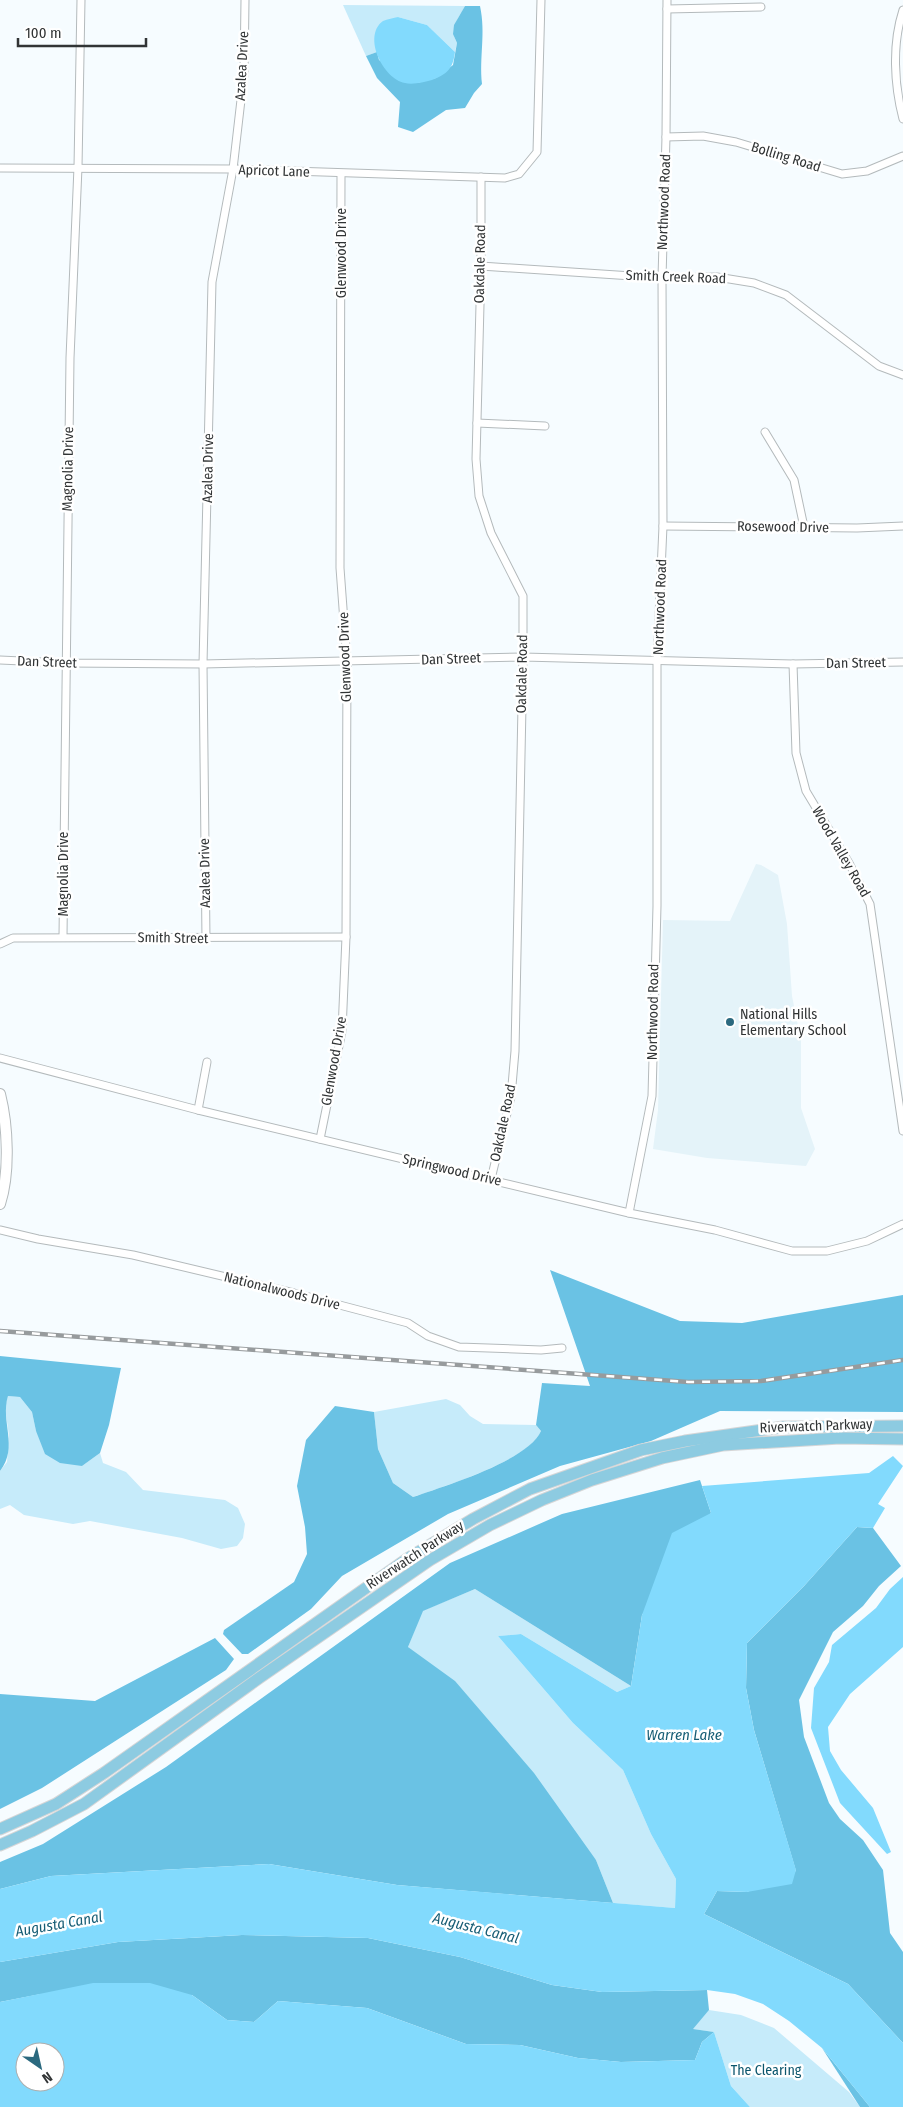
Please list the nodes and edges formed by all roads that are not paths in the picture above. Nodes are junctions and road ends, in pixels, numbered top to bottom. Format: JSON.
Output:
{"nodes":[{"id":1,"x":81,"y":0,"type":"edge"},
{"id":2,"x":245,"y":0,"type":"edge"},
{"id":3,"x":541,"y":0,"type":"edge"},
{"id":4,"x":667,"y":0,"type":"edge"},
{"id":5,"x":761,"y":7,"type":"dead end"},
{"id":6,"x":667,"y":8,"type":"junction"},
{"id":7,"x":903,"y":10,"type":"edge"},
{"id":8,"x":903,"y":119,"type":"edge"},
{"id":9,"x":666,"y":137,"type":"junction"},
{"id":10,"x":903,"y":156,"type":"edge"},
{"id":11,"x":78,"y":167,"type":"junction"},
{"id":12,"x":0,"y":168,"type":"edge"},
{"id":13,"x":233,"y":169,"type":"junction"},
{"id":14,"x":341,"y":174,"type":"junction"},
{"id":15,"x":481,"y":176,"type":"junction"},
{"id":16,"x":481,"y":266,"type":"junction"},
{"id":17,"x":662,"y":278,"type":"junction"},
{"id":18,"x":903,"y":375,"type":"edge"},
{"id":19,"x":477,"y":423,"type":"junction"},
{"id":20,"x":545,"y":426,"type":"dead end"},
{"id":21,"x":765,"y":432,"type":"dead end"},
{"id":22,"x":663,"y":526,"type":"junction"},
{"id":23,"x":903,"y":526,"type":"edge"},
{"id":24,"x":804,"y":527,"type":"junction"},
{"id":25,"x":523,"y":657,"type":"junction"},
{"id":26,"x":0,"y":660,"type":"edge"},
{"id":27,"x":657,"y":661,"type":"junction"},
{"id":28,"x":347,"y":662,"type":"junction"},
{"id":29,"x":903,"y":662,"type":"edge"},
{"id":30,"x":65,"y":663,"type":"junction"},
{"id":31,"x":203,"y":664,"type":"junction"},
{"id":32,"x":794,"y":664,"type":"junction"},
{"id":33,"x":63,"y":937,"type":"junction"},
{"id":34,"x":346,"y":937,"type":"junction"},
{"id":35,"x":206,"y":939,"type":"junction"},
{"id":36,"x":0,"y":944,"type":"edge"},
{"id":37,"x":0,"y":1058,"type":"edge"},
{"id":38,"x":207,"y":1062,"type":"dead end"},
{"id":39,"x":0,"y":1094,"type":"edge"},
{"id":40,"x":198,"y":1110,"type":"junction"},
{"id":41,"x":903,"y":1131,"type":"edge"},
{"id":42,"x":320,"y":1139,"type":"junction"},
{"id":43,"x":490,"y":1179,"type":"junction"},
{"id":44,"x":0,"y":1204,"type":"edge"},
{"id":45,"x":629,"y":1212,"type":"junction"},
{"id":46,"x":903,"y":1224,"type":"edge"},
{"id":47,"x":0,"y":1230,"type":"edge"},
{"id":48,"x":562,"y":1348,"type":"dead end"},
{"id":49,"x":903,"y":1426,"type":"edge"},
{"id":50,"x":903,"y":1439,"type":"edge"},
{"id":51,"x":0,"y":1829,"type":"edge"},
{"id":52,"x":0,"y":1845,"type":"edge"}],
"edges":[{"from":1,"to":11,"type":"street","name":"Magnolia Drive"},
{"from":2,"to":13,"type":"street","name":"Azalea Drive"},
{"from":3,"to":15,"type":"street","name":"Apricot Lane"},
{"from":4,"to":6,"type":"street","name":"Northwood Road"},
{"from":5,"to":6,"type":"street"},
{"from":6,"to":9,"type":"street","name":"Northwood Road"},
{"from":7,"to":8,"type":"street"},
{"from":9,"to":10,"type":"street","name":"Bolling Road"},
{"from":9,"to":17,"type":"street","name":"Northwood Road"},
{"from":11,"to":12,"type":"street","name":"Apricot Lane"},
{"from":11,"to":13,"type":"street","name":"Apricot Lane"},
{"from":11,"to":30,"type":"street","name":"Magnolia Drive"},
{"from":13,"to":14,"type":"street","name":"Apricot Lane"},
{"from":13,"to":31,"type":"street","name":"Azalea Drive"},
{"from":14,"to":15,"type":"street","name":"Apricot Lane"},
{"from":14,"to":28,"type":"street","name":"Glenwood Drive"},
{"from":15,"to":16,"type":"street","name":"Oakdale Road"},
{"from":16,"to":17,"type":"street","name":"Smith Creek Road"},
{"from":16,"to":19,"type":"street","name":"Oakdale Road"},
{"from":17,"to":18,"type":"street","name":"Smith Creek Road"},
{"from":17,"to":22,"type":"street","name":"Northwood Road"},
{"from":19,"to":20,"type":"street"},
{"from":19,"to":25,"type":"street","name":"Oakdale Road"},
{"from":21,"to":24,"type":"street"},
{"from":22,"to":24,"type":"street","name":"Rosewood Drive"},
{"from":22,"to":27,"type":"street","name":"Northwood Road"},
{"from":23,"to":24,"type":"street","name":"Rosewood Drive"},
{"from":25,"to":27,"type":"street","name":"Dan Street"},
{"from":25,"to":28,"type":"street","name":"Dan Street"},
{"from":25,"to":43,"type":"street","name":"Oakdale Road"},
{"from":26,"to":30,"type":"street","name":"Dan Street"},
{"from":27,"to":32,"type":"street","name":"Dan Street"},
{"from":27,"to":45,"type":"street","name":"Northwood Road"},
{"from":28,"to":31,"type":"street","name":"Dan Street"},
{"from":28,"to":34,"type":"street","name":"Glenwood Drive"},
{"from":29,"to":32,"type":"street","name":"Dan Street"},
{"from":30,"to":31,"type":"street","name":"Dan Street"},
{"from":30,"to":33,"type":"street","name":"Magnolia Drive"},
{"from":31,"to":35,"type":"street","name":"Azalea Drive"},
{"from":32,"to":41,"type":"street","name":"Wood Valley Road"},
{"from":33,"to":35,"type":"street","name":"Smith Street"},
{"from":33,"to":36,"type":"street","name":"Smith Street"},
{"from":34,"to":35,"type":"street","name":"Smith Street"},
{"from":34,"to":42,"type":"street","name":"Glenwood Drive"},
{"from":37,"to":40,"type":"street","name":"Springwood Drive"},
{"from":38,"to":40,"type":"street"},
{"from":39,"to":44,"type":"street"},
{"from":40,"to":42,"type":"street","name":"Springwood Drive"},
{"from":42,"to":43,"type":"street","name":"Springwood Drive"},
{"from":43,"to":45,"type":"street","name":"Springwood Drive"},
{"from":45,"to":46,"type":"street","name":"Springwood Drive"},
{"from":47,"to":48,"type":"street","name":"Nationalwoods Drive"},
{"from":49,"to":51,"type":"main road","name":"Riverwatch Parkway"},
{"from":50,"to":52,"type":"main road","name":"Riverwatch Parkway"}]}
